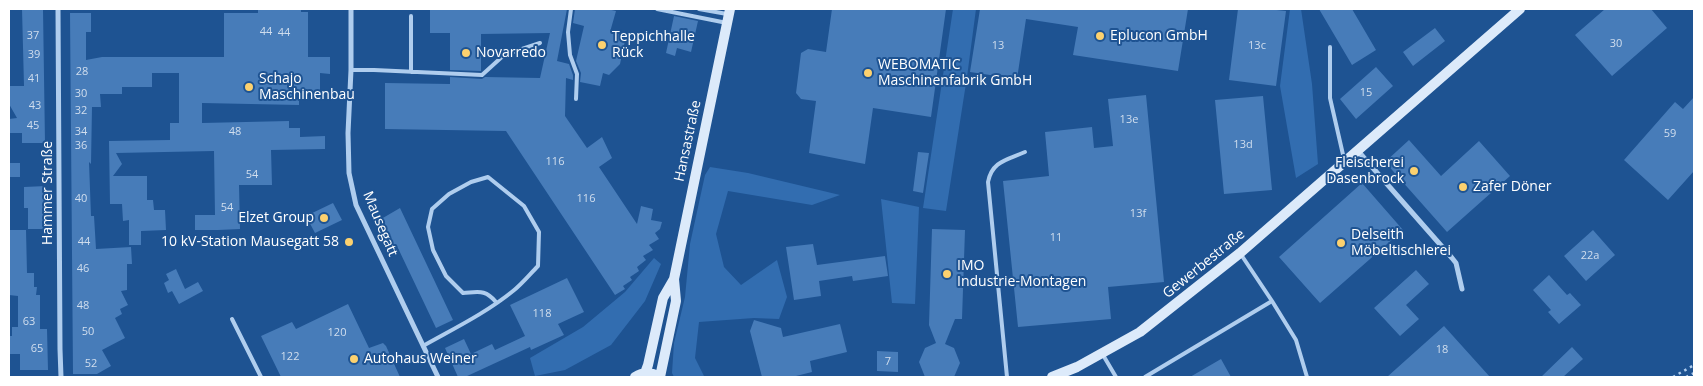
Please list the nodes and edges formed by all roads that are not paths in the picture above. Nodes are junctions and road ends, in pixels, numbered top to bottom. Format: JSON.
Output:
{"nodes":[{"id":1,"x":58,"y":9,"type":"edge"},
{"id":2,"x":351,"y":9,"type":"edge"},
{"id":3,"x":571,"y":9,"type":"edge"},
{"id":4,"x":657,"y":9,"type":"edge"},
{"id":5,"x":700,"y":9,"type":"edge"},
{"id":6,"x":1520,"y":9,"type":"edge"},
{"id":7,"x":411,"y":16,"type":"dead end"},
{"id":8,"x":728,"y":16,"type":"edge"},
{"id":9,"x":540,"y":43,"type":"dead end"},
{"id":10,"x":1330,"y":47,"type":"dead end"},
{"id":11,"x":351,"y":70,"type":"junction"},
{"id":12,"x":411,"y":72,"type":"junction"},
{"id":13,"x":576,"y":100,"type":"dead end"},
{"id":14,"x":1358,"y":151,"type":"junction"},
{"id":15,"x":1025,"y":152,"type":"dead end"},
{"id":16,"x":1345,"y":162,"type":"junction"},
{"id":17,"x":1240,"y":253,"type":"junction"},
{"id":18,"x":674,"y":278,"type":"junction"},
{"id":19,"x":1462,"y":289,"type":"dead end"},
{"id":20,"x":1272,"y":301,"type":"junction"},
{"id":21,"x":496,"y":302,"type":"junction"},
{"id":22,"x":232,"y":319,"type":"dead end"},
{"id":23,"x":423,"y":346,"type":"junction"},
{"id":24,"x":1102,"y":353,"type":"junction"},
{"id":25,"x":640,"y":375,"type":"edge"},
{"id":26,"x":62,"y":377,"type":"edge"},
{"id":27,"x":261,"y":377,"type":"edge"},
{"id":28,"x":438,"y":377,"type":"edge"},
{"id":29,"x":660,"y":377,"type":"edge"},
{"id":30,"x":1007,"y":377,"type":"edge"},
{"id":31,"x":1052,"y":377,"type":"edge"},
{"id":32,"x":1116,"y":377,"type":"edge"},
{"id":33,"x":1145,"y":377,"type":"edge"},
{"id":34,"x":1307,"y":377,"type":"edge"}],
"edges":[{"from":1,"to":26,"type":"street","name":"Hammer Straße"},
{"from":2,"to":11,"type":"street","name":"Mausegatt"},
{"from":3,"to":13,"type":"lane"},
{"from":4,"to":8,"type":"lane"},
{"from":5,"to":8,"type":"lane"},
{"from":6,"to":14,"type":"street","name":"Gewerbestraße"},
{"from":7,"to":12,"type":"lane"},
{"from":8,"to":18,"type":"street","name":"Hansastraße"},
{"from":9,"to":12,"type":"lane"},
{"from":10,"to":16,"type":"lane"},
{"from":11,"to":12,"type":"lane"},
{"from":11,"to":23,"type":"street","name":"Mausegatt"},
{"from":14,"to":16,"type":"street","name":"Gewerbestraße"},
{"from":14,"to":19,"type":"street"},
{"from":15,"to":30,"type":"lane"},
{"from":16,"to":17,"type":"street","name":"Gewerbestraße"},
{"from":17,"to":20,"type":"lane"},
{"from":17,"to":24,"type":"street","name":"Gewerbestraße"},
{"from":18,"to":25,"type":"street","name":"Hansastraße"},
{"from":18,"to":29,"type":"street","name":"Hansastraße"},
{"from":20,"to":33,"type":"lane"},
{"from":20,"to":34,"type":"lane"},
{"from":21,"to":21,"type":"lane"},
{"from":21,"to":23,"type":"lane"},
{"from":22,"to":27,"type":"lane"},
{"from":23,"to":28,"type":"street","name":"Mausegatt"},
{"from":24,"to":31,"type":"street","name":"Gewerbestraße"},
{"from":24,"to":32,"type":"lane"},
{"from":25,"to":29,"type":"street","name":"Hansastraße"}]}
